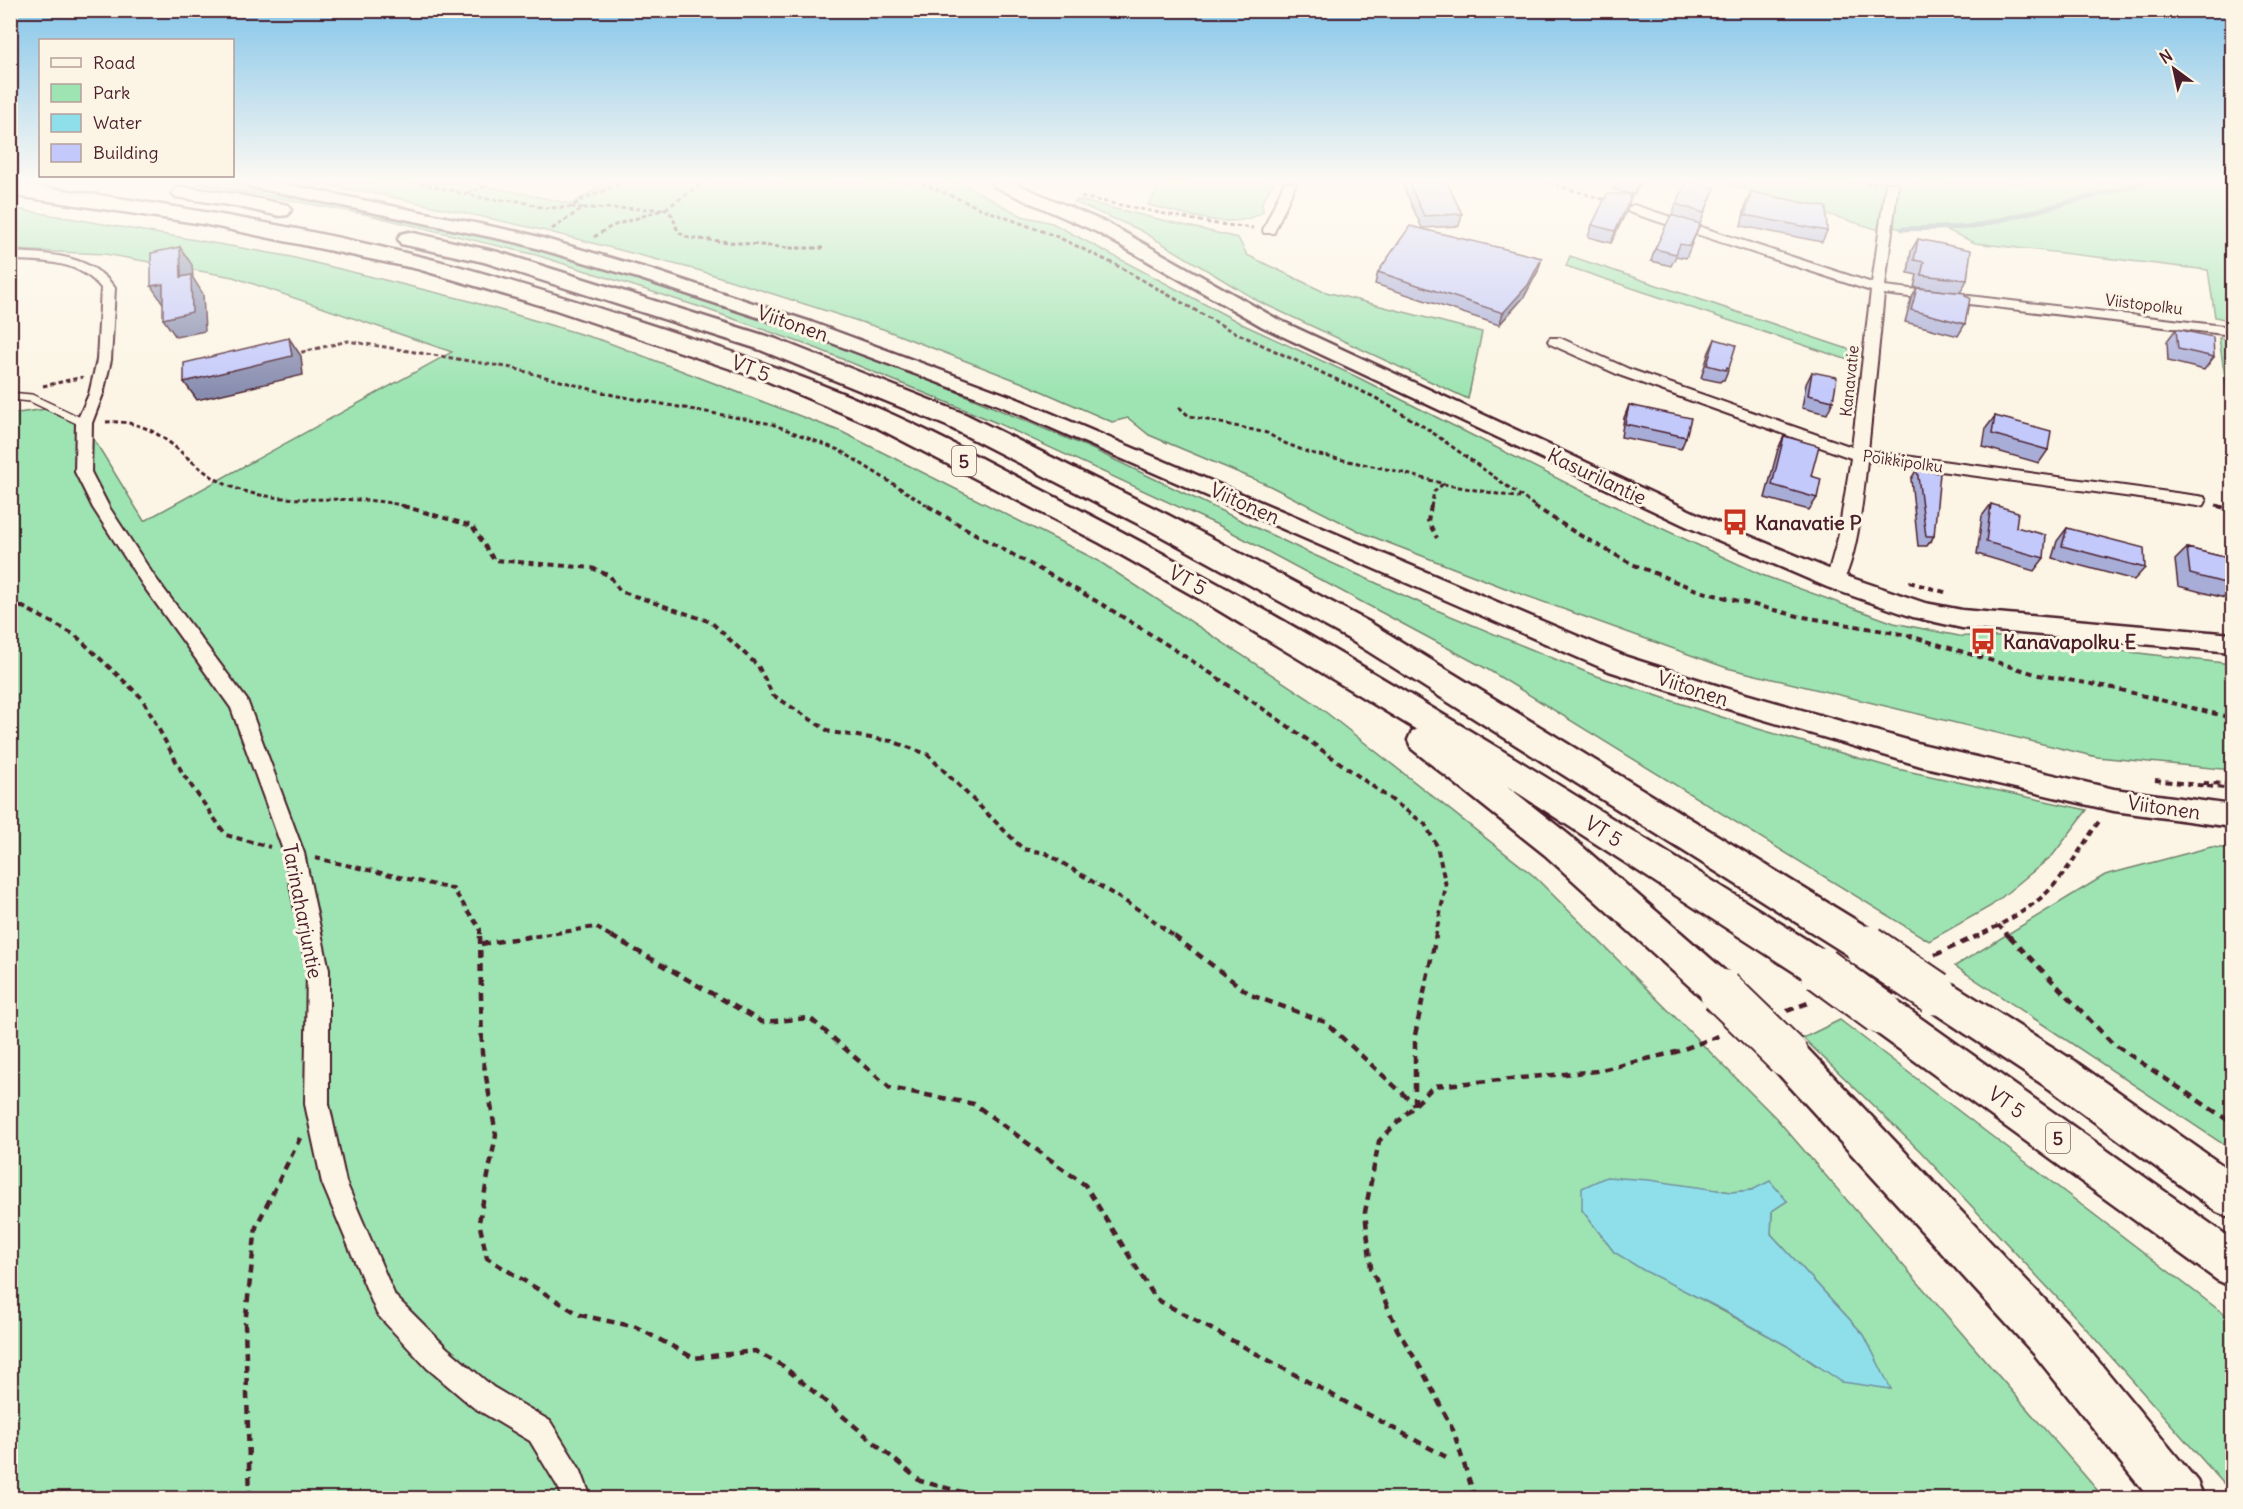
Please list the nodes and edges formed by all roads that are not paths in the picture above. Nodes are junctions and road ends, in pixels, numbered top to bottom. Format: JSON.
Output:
{"nodes":[{"id":1,"x":381,"y":253,"type":"edge"},
{"id":2,"x":474,"y":253,"type":"edge"},
{"id":3,"x":575,"y":253,"type":"edge"},
{"id":4,"x":1148,"y":253,"type":"edge"},
{"id":5,"x":1767,"y":253,"type":"edge"},
{"id":6,"x":1882,"y":253,"type":"edge"},
{"id":7,"x":10,"y":256,"type":"edge"},
{"id":8,"x":1877,"y":290,"type":"junction"},
{"id":9,"x":2232,"y":331,"type":"edge"},
{"id":10,"x":1555,"y":341,"type":"dead end"},
{"id":11,"x":10,"y":396,"type":"edge"},
{"id":12,"x":84,"y":423,"type":"junction"},
{"id":13,"x":1859,"y":455,"type":"junction"},
{"id":14,"x":2198,"y":501,"type":"dead end"},
{"id":15,"x":1835,"y":581,"type":"junction"},
{"id":16,"x":1297,"y":641,"type":"junction"},
{"id":17,"x":2232,"y":643,"type":"edge"},
{"id":18,"x":2232,"y":816,"type":"edge"},
{"id":19,"x":2232,"y":1197,"type":"edge"},
{"id":20,"x":2232,"y":1265,"type":"edge"},
{"id":21,"x":578,"y":1498,"type":"edge"},
{"id":22,"x":2180,"y":1498,"type":"edge"}],
"edges":[{"from":1,"to":16,"type":"highway","name":"VT 5","number":"5"},
{"from":2,"to":19,"type":"highway","name":"VT 5","number":"5","bridge":true},
{"from":3,"to":18,"type":"main road","name":"Viitonen"},
{"from":4,"to":15,"type":"main road","name":"Kasurilantie"},
{"from":5,"to":8,"type":"street","name":"Viistopolku"},
{"from":6,"to":8,"type":"street","name":"Kanavatie"},
{"from":7,"to":12,"type":"street","name":"Tarinaharjuntie"},
{"from":8,"to":9,"type":"street","name":"Viistopolku"},
{"from":8,"to":13,"type":"street","name":"Kanavatie"},
{"from":10,"to":13,"type":"street","name":"Poikkipolku"},
{"from":11,"to":12,"type":"lane"},
{"from":12,"to":21,"type":"street","name":"Tarinaharjuntie"},
{"from":13,"to":14,"type":"street","name":"Poikkipolku"},
{"from":13,"to":15,"type":"street","name":"Kanavatie"},
{"from":15,"to":17,"type":"main road","name":"Kasurilantie"},
{"from":16,"to":20,"type":"highway","name":"VT 5","number":"5","bridge":true},
{"from":16,"to":22,"type":"highway","bridge":true}]}
